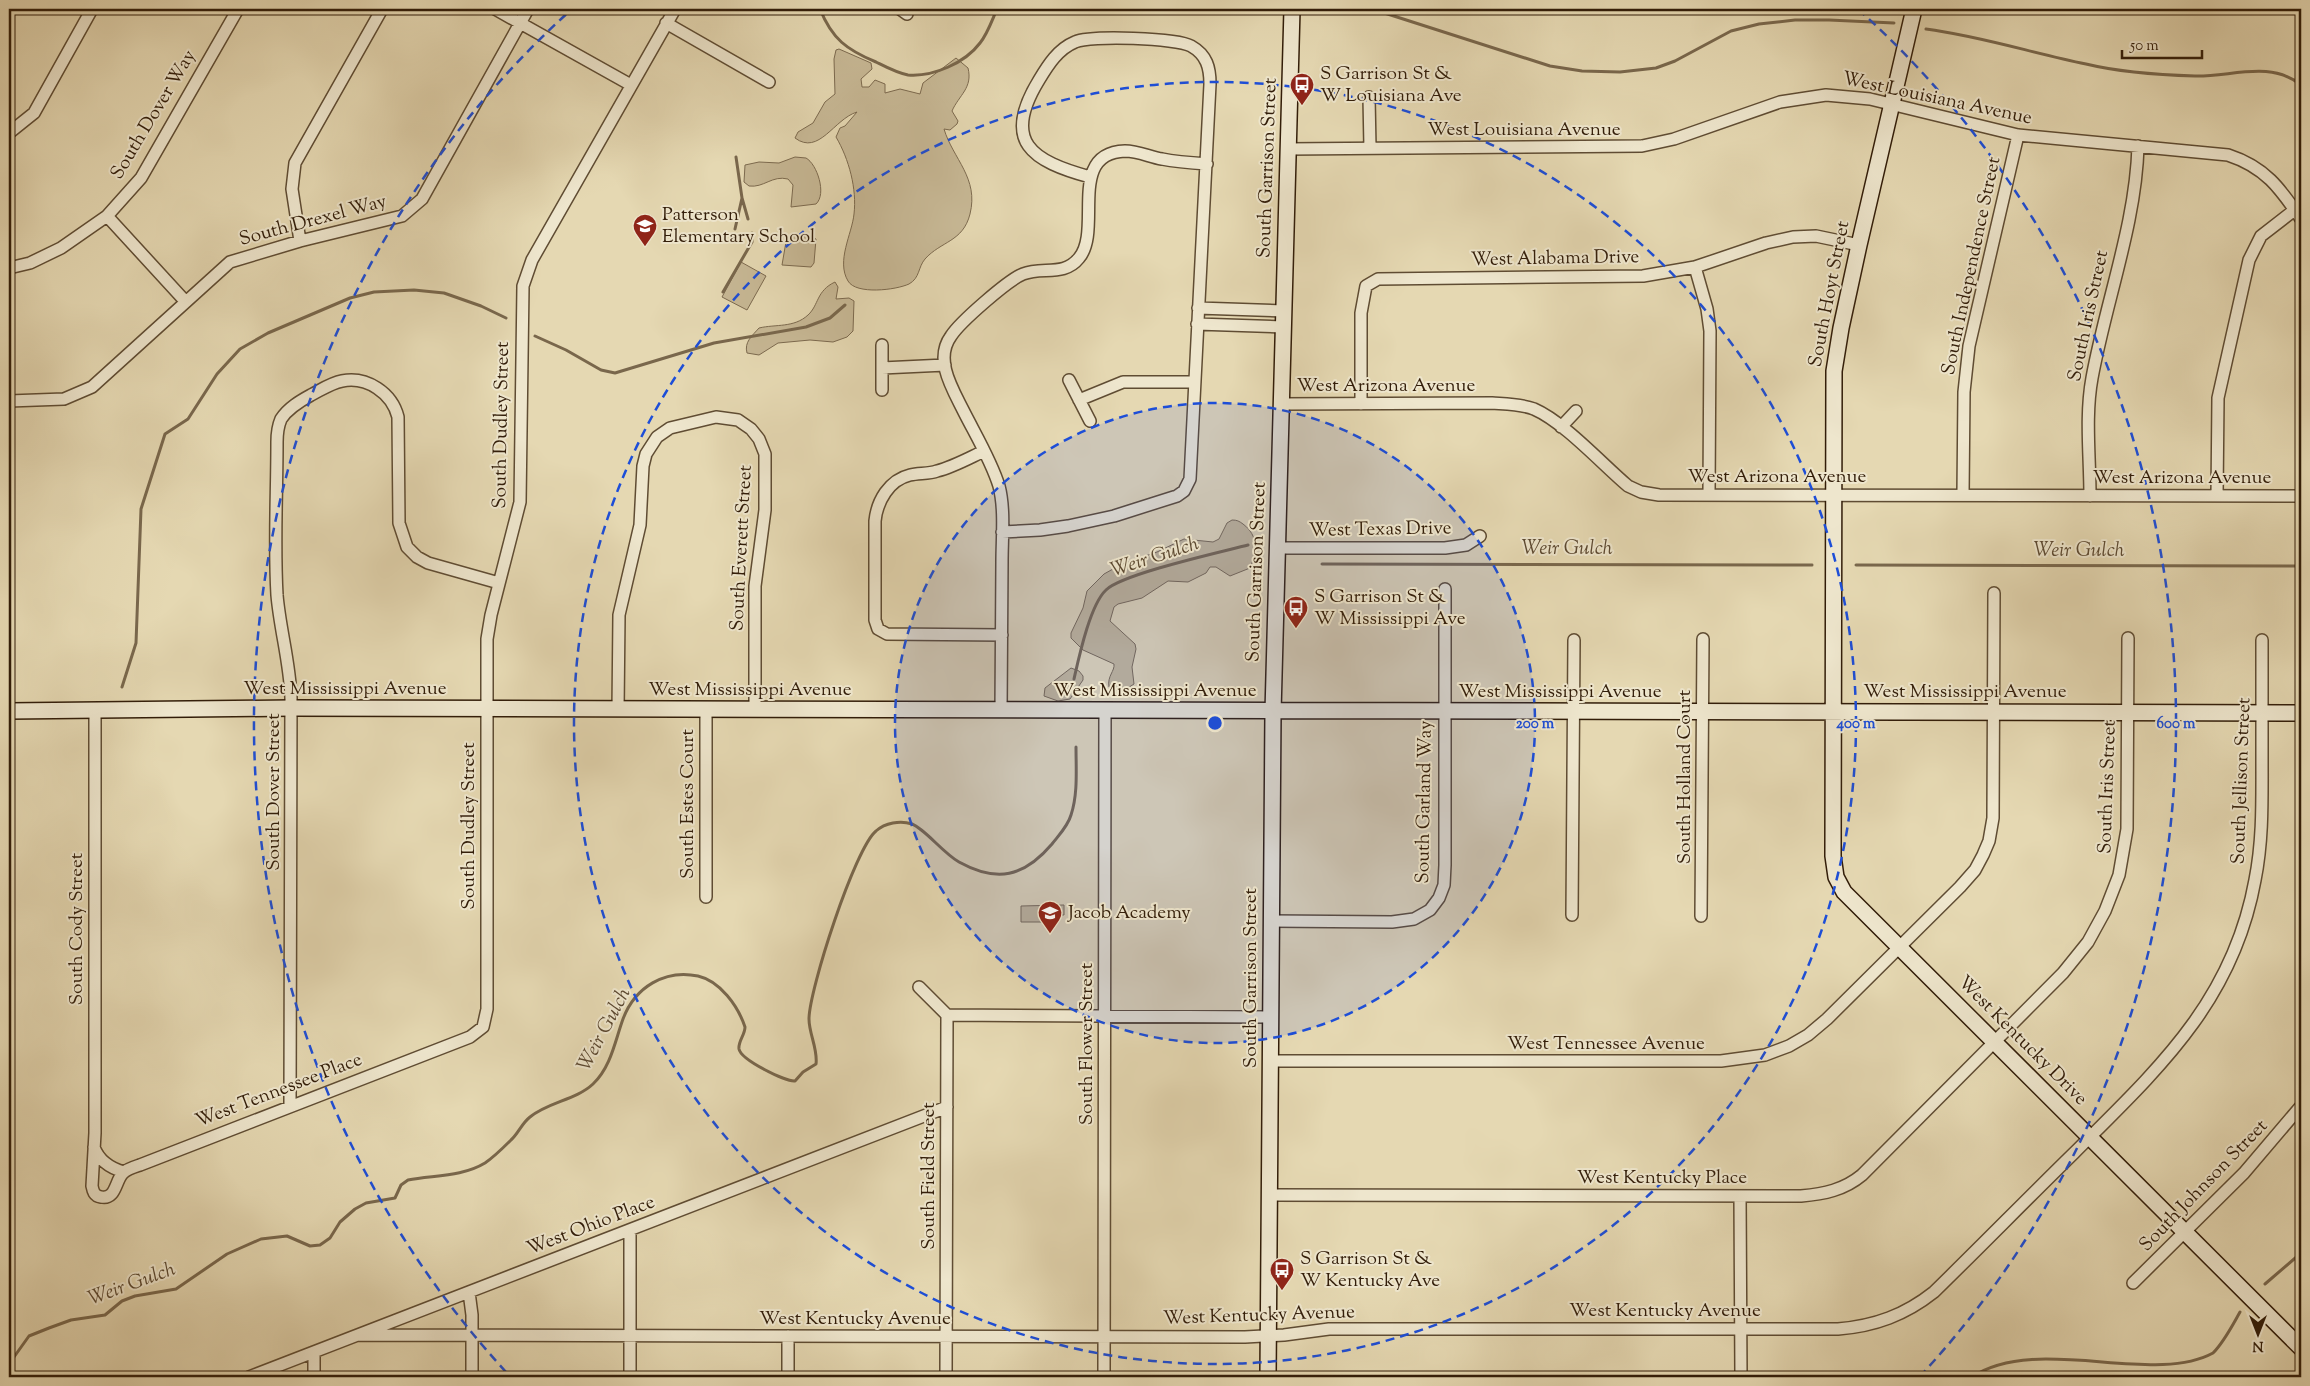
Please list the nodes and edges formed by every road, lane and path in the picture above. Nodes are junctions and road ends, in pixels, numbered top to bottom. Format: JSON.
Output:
{"nodes":[{"id":1,"x":92,"y":9,"type":"edge"},
{"id":2,"x":238,"y":9,"type":"edge"},
{"id":3,"x":382,"y":9,"type":"edge"},
{"id":4,"x":495,"y":9,"type":"edge"},
{"id":5,"x":528,"y":9,"type":"edge"},
{"id":6,"x":674,"y":9,"type":"edge"},
{"id":7,"x":1292,"y":9,"type":"edge"},
{"id":8,"x":1914,"y":9,"type":"edge"},
{"id":9,"x":520,"y":23,"type":"junction"},
{"id":10,"x":666,"y":23,"type":"junction"},
{"id":11,"x":769,"y":82,"type":"dead end"},
{"id":12,"x":631,"y":85,"type":"junction"},
{"id":13,"x":1370,"y":97,"type":"dead end"},
{"id":14,"x":1892,"y":104,"type":"junction"},
{"id":15,"x":9,"y":133,"type":"edge"},
{"id":16,"x":2018,"y":135,"type":"junction"},
{"id":17,"x":2138,"y":146,"type":"junction"},
{"id":18,"x":1370,"y":148,"type":"junction"},
{"id":19,"x":1288,"y":149,"type":"junction"},
{"id":20,"x":1208,"y":164,"type":"junction"},
{"id":21,"x":1090,"y":177,"type":"junction"},
{"id":22,"x":2299,"y":211,"type":"edge"},
{"id":23,"x":108,"y":216,"type":"junction"},
{"id":24,"x":300,"y":241,"type":"junction"},
{"id":25,"x":1859,"y":246,"type":"junction"},
{"id":26,"x":1695,"y":267,"type":"junction"},
{"id":27,"x":9,"y":268,"type":"edge"},
{"id":28,"x":185,"y":301,"type":"junction"},
{"id":29,"x":1198,"y":308,"type":"junction"},
{"id":30,"x":1284,"y":311,"type":"junction"},
{"id":31,"x":1197,"y":324,"type":"junction"},
{"id":32,"x":1283,"y":328,"type":"junction"},
{"id":33,"x":882,"y":345,"type":"dead end"},
{"id":34,"x":945,"y":365,"type":"junction"},
{"id":35,"x":882,"y":368,"type":"junction"},
{"id":36,"x":1069,"y":380,"type":"dead end"},
{"id":37,"x":1195,"y":382,"type":"junction"},
{"id":38,"x":882,"y":390,"type":"dead end"},
{"id":39,"x":1079,"y":400,"type":"junction"},
{"id":40,"x":9,"y":401,"type":"edge"},
{"id":41,"x":1282,"y":404,"type":"junction"},
{"id":42,"x":1361,"y":404,"type":"junction"},
{"id":43,"x":1576,"y":410,"type":"dead end"},
{"id":44,"x":1090,"y":421,"type":"dead end"},
{"id":45,"x":1561,"y":427,"type":"junction"},
{"id":46,"x":984,"y":451,"type":"junction"},
{"id":47,"x":1709,"y":494,"type":"junction"},
{"id":48,"x":1834,"y":494,"type":"junction"},
{"id":49,"x":1962,"y":494,"type":"junction"},
{"id":50,"x":2090,"y":496,"type":"junction"},
{"id":51,"x":2217,"y":496,"type":"junction"},
{"id":52,"x":2301,"y":496,"type":"edge"},
{"id":53,"x":1002,"y":532,"type":"junction"},
{"id":54,"x":1480,"y":536,"type":"dead end"},
{"id":55,"x":1278,"y":548,"type":"junction"},
{"id":56,"x":499,"y":583,"type":"junction"},
{"id":57,"x":1445,"y":590,"type":"dead end"},
{"id":58,"x":1994,"y":593,"type":"dead end"},
{"id":59,"x":1002,"y":635,"type":"junction"},
{"id":60,"x":2128,"y":638,"type":"dead end"},
{"id":61,"x":1574,"y":640,"type":"dead end"},
{"id":62,"x":1703,"y":640,"type":"dead end"},
{"id":63,"x":2262,"y":640,"type":"dead end"},
{"id":64,"x":291,"y":708,"type":"junction"},
{"id":65,"x":486,"y":709,"type":"junction"},
{"id":66,"x":618,"y":710,"type":"junction"},
{"id":67,"x":706,"y":710,"type":"junction"},
{"id":68,"x":755,"y":710,"type":"junction"},
{"id":69,"x":1001,"y":710,"type":"junction"},
{"id":70,"x":1105,"y":710,"type":"junction"},
{"id":71,"x":9,"y":711,"type":"edge"},
{"id":72,"x":95,"y":711,"type":"junction"},
{"id":73,"x":1574,"y":711,"type":"junction"},
{"id":74,"x":1273,"y":712,"type":"junction"},
{"id":75,"x":1444,"y":712,"type":"junction"},
{"id":76,"x":1702,"y":712,"type":"junction"},
{"id":77,"x":1833,"y":712,"type":"junction"},
{"id":78,"x":1993,"y":712,"type":"junction"},
{"id":79,"x":2128,"y":713,"type":"junction"},
{"id":80,"x":2262,"y":713,"type":"junction"},
{"id":81,"x":2301,"y":713,"type":"edge"},
{"id":82,"x":706,"y":897,"type":"dead end"},
{"id":83,"x":1572,"y":915,"type":"dead end"},
{"id":84,"x":1701,"y":916,"type":"dead end"},
{"id":85,"x":1272,"y":921,"type":"junction"},
{"id":86,"x":1900,"y":946,"type":"junction"},
{"id":87,"x":919,"y":987,"type":"dead end"},
{"id":88,"x":948,"y":1015,"type":"junction"},
{"id":89,"x":1104,"y":1016,"type":"junction"},
{"id":90,"x":1270,"y":1017,"type":"junction"},
{"id":91,"x":483,"y":1026,"type":"joint"},
{"id":92,"x":1995,"y":1042,"type":"junction"},
{"id":93,"x":1270,"y":1060,"type":"junction"},
{"id":94,"x":290,"y":1105,"type":"junction"},
{"id":95,"x":947,"y":1108,"type":"junction"},
{"id":96,"x":2300,"y":1110,"type":"edge"},
{"id":97,"x":2090,"y":1137,"type":"junction"},
{"id":98,"x":94,"y":1147,"type":"junction"},
{"id":99,"x":124,"y":1172,"type":"junction"},
{"id":100,"x":1269,"y":1195,"type":"junction"},
{"id":101,"x":1740,"y":1196,"type":"junction"},
{"id":102,"x":630,"y":1230,"type":"junction"},
{"id":103,"x":2185,"y":1231,"type":"junction"},
{"id":104,"x":2132,"y":1283,"type":"dead end"},
{"id":105,"x":469,"y":1292,"type":"junction"},
{"id":106,"x":1740,"y":1329,"type":"junction"},
{"id":107,"x":358,"y":1335,"type":"junction"},
{"id":108,"x":472,"y":1335,"type":"junction"},
{"id":109,"x":630,"y":1336,"type":"junction"},
{"id":110,"x":788,"y":1336,"type":"junction"},
{"id":111,"x":1268,"y":1336,"type":"junction"},
{"id":112,"x":946,"y":1337,"type":"junction"},
{"id":113,"x":1104,"y":1338,"type":"junction"},
{"id":114,"x":2301,"y":1348,"type":"edge"},
{"id":115,"x":314,"y":1352,"type":"junction"},
{"id":116,"x":249,"y":1377,"type":"edge"},
{"id":117,"x":314,"y":1377,"type":"edge"},
{"id":118,"x":472,"y":1377,"type":"edge"},
{"id":119,"x":630,"y":1377,"type":"edge"},
{"id":120,"x":788,"y":1377,"type":"edge"},
{"id":121,"x":946,"y":1377,"type":"edge"},
{"id":122,"x":1104,"y":1377,"type":"edge"},
{"id":123,"x":1268,"y":1377,"type":"edge"},
{"id":124,"x":1741,"y":1377,"type":"edge"}],
"edges":[{"from":1,"to":15,"type":"street"},
{"from":2,"to":23,"type":"street","name":"South Dover Way"},
{"from":3,"to":24,"type":"street"},
{"from":4,"to":9,"type":"street"},
{"from":5,"to":9,"type":"street","name":"South Drexel Way"},
{"from":6,"to":10,"type":"street","name":"South Dudley Street"},
{"from":7,"to":19,"type":"main road","name":"South Garrison Street"},
{"from":8,"to":14,"type":"main road","name":"South Hoyt Street"},
{"from":9,"to":12,"type":"street"},
{"from":9,"to":24,"type":"street","name":"South Drexel Way"},
{"from":10,"to":11,"type":"street"},
{"from":10,"to":12,"type":"street","name":"South Dudley Street"},
{"from":12,"to":56,"type":"street","name":"South Dudley Street"},
{"from":13,"to":18,"type":"street"},
{"from":14,"to":16,"type":"street","name":"West Louisiana Avenue"},
{"from":14,"to":18,"type":"street","name":"West Louisiana Avenue"},
{"from":14,"to":25,"type":"main road","name":"South Hoyt Street"},
{"from":16,"to":17,"type":"street","name":"West Louisiana Avenue"},
{"from":16,"to":49,"type":"street","name":"South Independence Street"},
{"from":17,"to":22,"type":"street","name":"West Louisiana Avenue"},
{"from":17,"to":50,"type":"street","name":"South Iris Street"},
{"from":18,"to":19,"type":"street","name":"West Louisiana Avenue"},
{"from":19,"to":30,"type":"main road","name":"South Garrison Street"},
{"from":20,"to":21,"type":"street"},
{"from":20,"to":21,"type":"street"},
{"from":20,"to":29,"type":"street"},
{"from":21,"to":34,"type":"street"},
{"from":22,"to":51,"type":"street"},
{"from":23,"to":27,"type":"street","name":"South Dover Way"},
{"from":23,"to":28,"type":"street"},
{"from":24,"to":28,"type":"street","name":"South Drexel Way"},
{"from":25,"to":26,"type":"street","name":"West Alabama Drive"},
{"from":25,"to":48,"type":"main road","name":"South Hoyt Street"},
{"from":26,"to":42,"type":"street","name":"West Alabama Drive"},
{"from":26,"to":47,"type":"street"},
{"from":28,"to":40,"type":"street","name":"South Drexel Way"},
{"from":29,"to":30,"type":"street"},
{"from":29,"to":31,"type":"street"},
{"from":30,"to":32,"type":"main road","name":"South Garrison Street"},
{"from":31,"to":32,"type":"street"},
{"from":31,"to":37,"type":"street"},
{"from":32,"to":41,"type":"main road","name":"South Garrison Street"},
{"from":33,"to":35,"type":"street"},
{"from":34,"to":35,"type":"street"},
{"from":34,"to":46,"type":"street"},
{"from":35,"to":38,"type":"street"},
{"from":36,"to":39,"type":"street"},
{"from":37,"to":39,"type":"street"},
{"from":37,"to":53,"type":"street"},
{"from":39,"to":44,"type":"street"},
{"from":41,"to":42,"type":"street","name":"West Arizona Avenue"},
{"from":41,"to":55,"type":"main road","name":"South Garrison Street"},
{"from":42,"to":45,"type":"street","name":"West Arizona Avenue"},
{"from":43,"to":45,"type":"street"},
{"from":45,"to":47,"type":"street","name":"West Arizona Avenue"},
{"from":46,"to":53,"type":"street"},
{"from":46,"to":59,"type":"street"},
{"from":47,"to":48,"type":"street","name":"West Arizona Avenue"},
{"from":48,"to":49,"type":"street","name":"West Arizona Avenue"},
{"from":48,"to":77,"type":"main road","name":"South Hoyt Street"},
{"from":49,"to":50,"type":"street","name":"West Arizona Avenue"},
{"from":50,"to":51,"type":"street","name":"West Arizona Avenue"},
{"from":51,"to":52,"type":"street","name":"West Arizona Avenue"},
{"from":53,"to":59,"type":"street"},
{"from":54,"to":55,"type":"street","name":"West Texas Drive"},
{"from":55,"to":74,"type":"main road","name":"South Garrison Street"},
{"from":56,"to":64,"type":"street","name":"South Dover Street"},
{"from":56,"to":65,"type":"street","name":"South Dudley Street"},
{"from":57,"to":75,"type":"street","name":"South Garland Way"},
{"from":58,"to":78,"type":"street","name":"West Tennessee Avenue"},
{"from":59,"to":69,"type":"street"},
{"from":60,"to":79,"type":"street","name":"South Iris Street"},
{"from":61,"to":73,"type":"street"},
{"from":62,"to":76,"type":"street","name":"South Holland Court"},
{"from":63,"to":80,"type":"street","name":"South Jellison Street"},
{"from":64,"to":65,"type":"main road","name":"West Mississippi Avenue"},
{"from":64,"to":72,"type":"main road","name":"West Mississippi Avenue"},
{"from":64,"to":94,"type":"street","name":"South Dover Street"},
{"from":65,"to":66,"type":"main road","name":"West Mississippi Avenue"},
{"from":65,"to":91,"type":"street","name":"South Dudley Street"},
{"from":66,"to":67,"type":"main road","name":"West Mississippi Avenue"},
{"from":66,"to":68,"type":"street","name":"South Everett Street"},
{"from":67,"to":68,"type":"main road","name":"West Mississippi Avenue"},
{"from":67,"to":82,"type":"street","name":"South Estes Court"},
{"from":68,"to":69,"type":"main road","name":"West Mississippi Avenue"},
{"from":69,"to":70,"type":"main road","name":"West Mississippi Avenue"},
{"from":70,"to":74,"type":"main road","name":"West Mississippi Avenue"},
{"from":70,"to":89,"type":"street","name":"South Flower Street"},
{"from":71,"to":72,"type":"main road","name":"West Mississippi Avenue"},
{"from":72,"to":98,"type":"street","name":"South Cody Street"},
{"from":73,"to":75,"type":"main road","name":"West Mississippi Avenue"},
{"from":73,"to":76,"type":"main road","name":"West Mississippi Avenue"},
{"from":73,"to":83,"type":"street"},
{"from":74,"to":75,"type":"main road","name":"West Mississippi Avenue"},
{"from":74,"to":85,"type":"main road","name":"South Garrison Street"},
{"from":75,"to":85,"type":"street","name":"South Garland Way"},
{"from":76,"to":77,"type":"main road","name":"West Mississippi Avenue"},
{"from":76,"to":84,"type":"street","name":"South Holland Court"},
{"from":77,"to":78,"type":"main road","name":"West Mississippi Avenue"},
{"from":77,"to":86,"type":"main road","name":"West Kentucky Drive"},
{"from":78,"to":79,"type":"main road","name":"West Mississippi Avenue"},
{"from":78,"to":86,"type":"street","name":"West Tennessee Avenue"},
{"from":79,"to":80,"type":"main road","name":"West Mississippi Avenue"},
{"from":79,"to":92,"type":"street","name":"South Iris Street"},
{"from":80,"to":81,"type":"main road","name":"West Mississippi Avenue"},
{"from":80,"to":97,"type":"street","name":"South Jellison Street"},
{"from":85,"to":90,"type":"main road","name":"South Garrison Street"},
{"from":86,"to":92,"type":"main road","name":"West Kentucky Drive"},
{"from":86,"to":93,"type":"street","name":"West Tennessee Avenue"},
{"from":87,"to":88,"type":"street"},
{"from":88,"to":89,"type":"street"},
{"from":88,"to":95,"type":"street","name":"South Field Street"},
{"from":89,"to":90,"type":"street"},
{"from":89,"to":113,"type":"street","name":"South Flower Street"},
{"from":90,"to":93,"type":"main road","name":"South Garrison Street"},
{"from":91,"to":94,"type":"street","name":"West Tennessee Place"},
{"from":92,"to":97,"type":"main road","name":"West Kentucky Drive"},
{"from":92,"to":101,"type":"street","name":"West Kentucky Place"},
{"from":93,"to":100,"type":"main road","name":"South Garrison Street"},
{"from":94,"to":99,"type":"street","name":"West Tennessee Place"},
{"from":95,"to":102,"type":"street","name":"West Ohio Place"},
{"from":95,"to":112,"type":"street","name":"South Field Street"},
{"from":96,"to":103,"type":"street","name":"South Johnson Street"},
{"from":97,"to":103,"type":"main road","name":"West Kentucky Drive"},
{"from":97,"to":106,"type":"street","name":"West Kentucky Avenue"},
{"from":98,"to":99,"type":"street"},
{"from":98,"to":99,"type":"street","name":"South Cody Street"},
{"from":100,"to":101,"type":"street","name":"West Kentucky Place"},
{"from":100,"to":111,"type":"main road","name":"South Garrison Street"},
{"from":101,"to":106,"type":"street"},
{"from":102,"to":105,"type":"street","name":"West Ohio Place"},
{"from":102,"to":109,"type":"street"},
{"from":103,"to":104,"type":"street","name":"South Johnson Street"},
{"from":103,"to":114,"type":"main road","name":"West Kentucky Drive"},
{"from":105,"to":107,"type":"street","name":"West Ohio Place"},
{"from":105,"to":108,"type":"street"},
{"from":106,"to":111,"type":"street","name":"West Kentucky Avenue"},
{"from":106,"to":124,"type":"street"},
{"from":107,"to":108,"type":"street","name":"West Kentucky Avenue"},
{"from":107,"to":115,"type":"street","name":"West Ohio Place"},
{"from":108,"to":109,"type":"street","name":"West Kentucky Avenue"},
{"from":108,"to":118,"type":"street"},
{"from":109,"to":110,"type":"street","name":"West Kentucky Avenue"},
{"from":109,"to":119,"type":"street"},
{"from":110,"to":112,"type":"street","name":"West Kentucky Avenue"},
{"from":110,"to":120,"type":"street"},
{"from":111,"to":113,"type":"street","name":"West Kentucky Avenue"},
{"from":111,"to":123,"type":"main road","name":"South Garrison Street"},
{"from":112,"to":113,"type":"street","name":"West Kentucky Avenue"},
{"from":112,"to":121,"type":"street","name":"South Field Street"},
{"from":113,"to":122,"type":"street","name":"South Flower Street"},
{"from":115,"to":116,"type":"street","name":"West Ohio Place"},
{"from":115,"to":117,"type":"street"}]}
